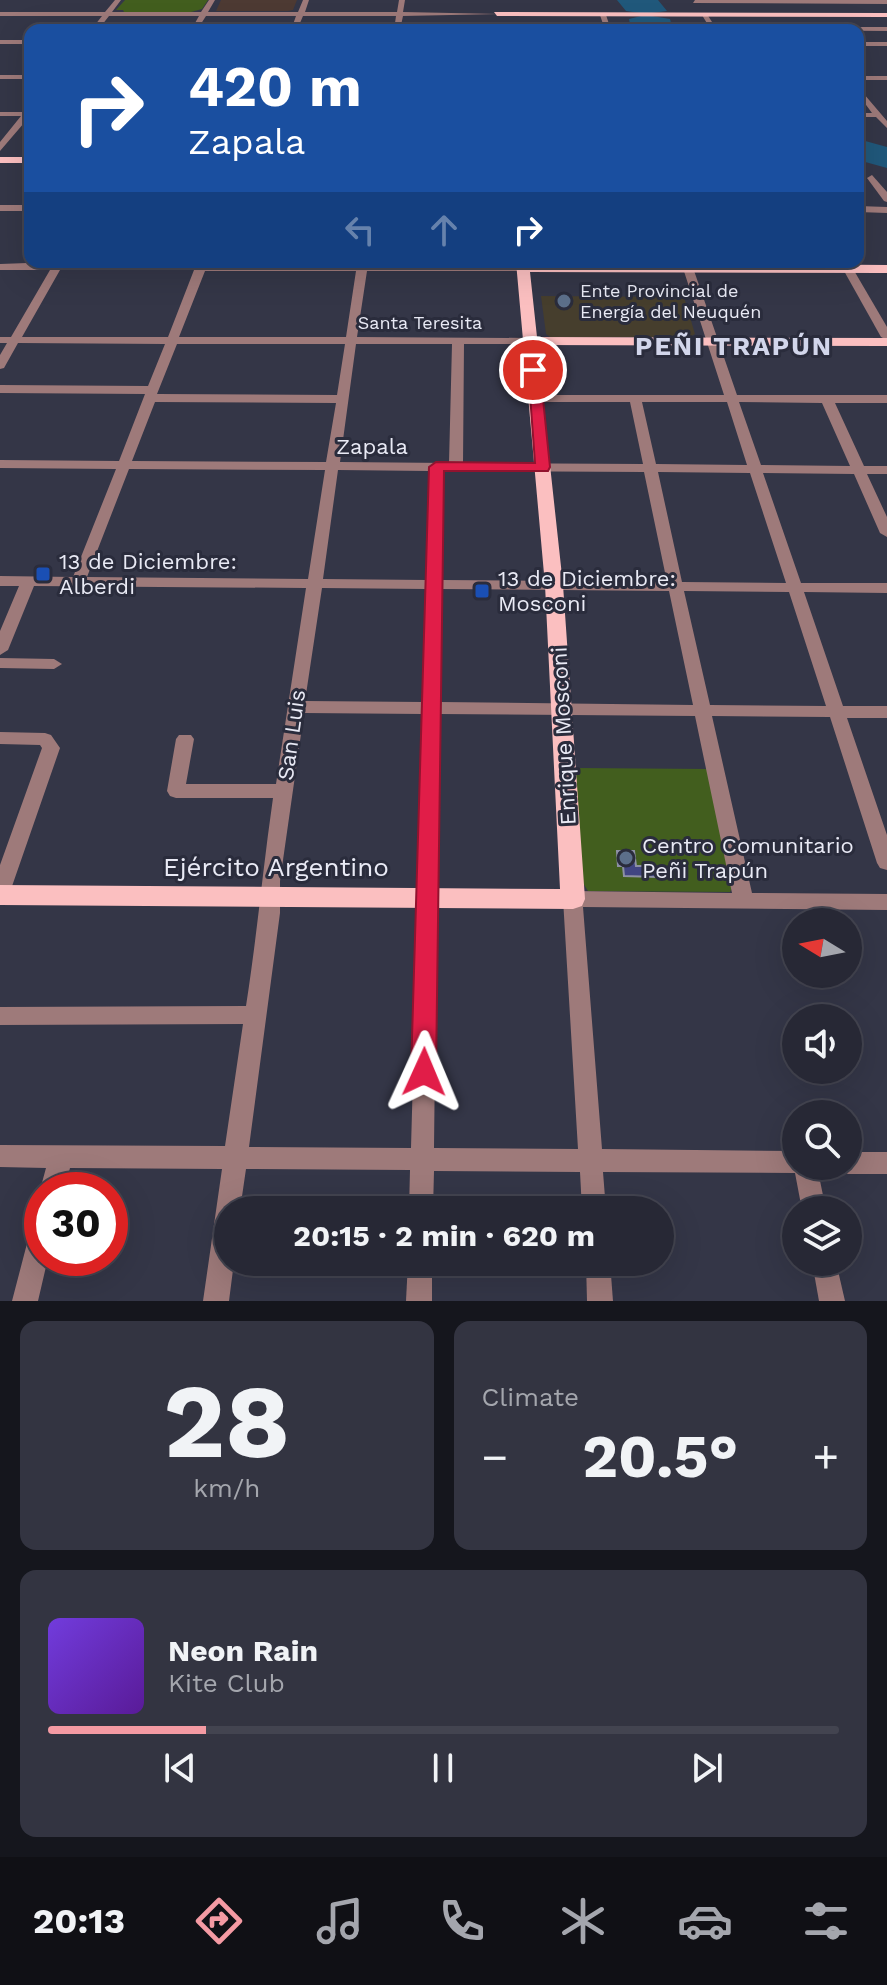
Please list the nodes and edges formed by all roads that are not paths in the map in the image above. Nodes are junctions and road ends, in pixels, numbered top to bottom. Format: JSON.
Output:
{"nodes":[{"id":1,"x":22,"y":0,"type":"edge"},
{"id":2,"x":118,"y":0,"type":"edge"},
{"id":3,"x":212,"y":0,"type":"edge"},
{"id":4,"x":306,"y":0,"type":"edge"},
{"id":5,"x":402,"y":0,"type":"edge"},
{"id":6,"x":496,"y":0,"type":"edge"},
{"id":7,"x":598,"y":0,"type":"edge"},
{"id":8,"x":697,"y":1,"type":"edge"},
{"id":9,"x":789,"y":1,"type":"edge"},
{"id":10,"x":885,"y":2,"type":"edge"},
{"id":11,"x":4,"y":14,"type":"edge"},
{"id":12,"x":107,"y":14,"type":"junction"},
{"id":13,"x":204,"y":14,"type":"junction"},
{"id":14,"x":300,"y":14,"type":"junction"},
{"id":15,"x":400,"y":14,"type":"junction"},
{"id":16,"x":497,"y":14,"type":"junction"},
{"id":17,"x":603,"y":15,"type":"junction"},
{"id":18,"x":705,"y":15,"type":"junction"},
{"id":19,"x":800,"y":15,"type":"junction"},
{"id":20,"x":887,"y":15,"type":"edge"},
{"id":21,"x":0,"y":21,"type":"edge"},
{"id":22,"x":99,"y":24,"type":"edge"},
{"id":23,"x":198,"y":24,"type":"edge"},
{"id":24,"x":296,"y":24,"type":"edge"},
{"id":25,"x":398,"y":24,"type":"edge"},
{"id":26,"x":498,"y":24,"type":"edge"},
{"id":27,"x":606,"y":24,"type":"edge"},
{"id":28,"x":710,"y":24,"type":"edge"},
{"id":29,"x":807,"y":24,"type":"edge"},
{"id":30,"x":864,"y":29,"type":"edge"},
{"id":31,"x":887,"y":29,"type":"edge"},
{"id":32,"x":0,"y":42,"type":"edge"},
{"id":33,"x":24,"y":42,"type":"edge"},
{"id":34,"x":864,"y":44,"type":"edge"},
{"id":35,"x":887,"y":44,"type":"edge"},
{"id":36,"x":0,"y":77,"type":"edge"},
{"id":37,"x":24,"y":77,"type":"edge"},
{"id":38,"x":864,"y":78,"type":"edge"},
{"id":39,"x":887,"y":78,"type":"edge"},
{"id":40,"x":865,"y":98,"type":"joint"},
{"id":41,"x":876,"y":98,"type":"dead end"},
{"id":42,"x":24,"y":113,"type":"edge"},
{"id":43,"x":0,"y":114,"type":"edge"},
{"id":44,"x":882,"y":117,"type":"edge"},
{"id":45,"x":24,"y":119,"type":"edge"},
{"id":46,"x":887,"y":126,"type":"edge"},
{"id":47,"x":0,"y":148,"type":"edge"},
{"id":48,"x":0,"y":158,"type":"edge"},
{"id":49,"x":24,"y":158,"type":"edge"},
{"id":50,"x":872,"y":178,"type":"dead end"},
{"id":51,"x":887,"y":199,"type":"edge"},
{"id":52,"x":0,"y":208,"type":"edge"},
{"id":53,"x":24,"y":208,"type":"edge"},
{"id":54,"x":864,"y":209,"type":"edge"},
{"id":55,"x":884,"y":210,"type":"edge"},
{"id":56,"x":887,"y":220,"type":"edge"},
{"id":57,"x":24,"y":266,"type":"edge"},
{"id":58,"x":0,"y":267,"type":"edge"},
{"id":59,"x":864,"y":267,"type":"edge"},
{"id":60,"x":57,"y":268,"type":"edge"},
{"id":61,"x":201,"y":268,"type":"edge"},
{"id":62,"x":363,"y":268,"type":"edge"},
{"id":63,"x":522,"y":268,"type":"edge"},
{"id":64,"x":688,"y":268,"type":"edge"},
{"id":65,"x":848,"y":268,"type":"edge"},
{"id":66,"x":887,"y":269,"type":"edge"},
{"id":67,"x":0,"y":340,"type":"edge"},
{"id":68,"x":15,"y":340,"type":"junction"},
{"id":69,"x":173,"y":340,"type":"junction"},
{"id":70,"x":887,"y":340,"type":"edge"},
{"id":71,"x":352,"y":341,"type":"junction"},
{"id":72,"x":458,"y":341,"type":"junction"},
{"id":73,"x":530,"y":341,"type":"junction"},
{"id":74,"x":713,"y":342,"type":"junction"},
{"id":75,"x":0,"y":365,"type":"edge"},
{"id":76,"x":0,"y":389,"type":"edge"},
{"id":77,"x":151,"y":394,"type":"junction"},
{"id":78,"x":536,"y":398,"type":"junction"},
{"id":79,"x":635,"y":398,"type":"junction"},
{"id":80,"x":732,"y":398,"type":"junction"},
{"id":81,"x":343,"y":399,"type":"junction"},
{"id":82,"x":827,"y":399,"type":"junction"},
{"id":83,"x":887,"y":399,"type":"edge"},
{"id":84,"x":0,"y":464,"type":"edge"},
{"id":85,"x":124,"y":464,"type":"junction"},
{"id":86,"x":333,"y":466,"type":"junction"},
{"id":87,"x":436,"y":467,"type":"junction"},
{"id":88,"x":456,"y":467,"type":"junction"},
{"id":89,"x":543,"y":467,"type":"junction"},
{"id":90,"x":650,"y":468,"type":"junction"},
{"id":91,"x":755,"y":469,"type":"junction"},
{"id":92,"x":859,"y":470,"type":"junction"},
{"id":93,"x":887,"y":470,"type":"edge"},
{"id":94,"x":887,"y":533,"type":"edge"},
{"id":95,"x":0,"y":581,"type":"edge"},
{"id":96,"x":28,"y":581,"type":"junction"},
{"id":97,"x":78,"y":582,"type":"junction"},
{"id":98,"x":315,"y":584,"type":"junction"},
{"id":99,"x":434,"y":584,"type":"junction"},
{"id":100,"x":554,"y":585,"type":"junction"},
{"id":101,"x":676,"y":586,"type":"junction"},
{"id":102,"x":795,"y":587,"type":"junction"},
{"id":103,"x":887,"y":588,"type":"edge"},
{"id":104,"x":0,"y":650,"type":"edge"},
{"id":105,"x":0,"y":663,"type":"edge"},
{"id":106,"x":54,"y":664,"type":"dead end"},
{"id":107,"x":295,"y":707,"type":"junction"},
{"id":108,"x":431,"y":708,"type":"junction"},
{"id":109,"x":561,"y":709,"type":"junction"},
{"id":110,"x":703,"y":711,"type":"junction"},
{"id":111,"x":836,"y":712,"type":"junction"},
{"id":112,"x":887,"y":712,"type":"edge"},
{"id":113,"x":0,"y":738,"type":"edge"},
{"id":114,"x":185,"y":739,"type":"dead end"},
{"id":115,"x":283,"y":791,"type":"junction"},
{"id":116,"x":887,"y":863,"type":"edge"},
{"id":117,"x":0,"y":893,"type":"edge"},
{"id":118,"x":270,"y":897,"type":"junction"},
{"id":119,"x":427,"y":898,"type":"junction"},
{"id":120,"x":573,"y":899,"type":"junction"},
{"id":121,"x":744,"y":901,"type":"junction"},
{"id":122,"x":887,"y":902,"type":"edge"},
{"id":123,"x":256,"y":1015,"type":"junction"},
{"id":124,"x":0,"y":1016,"type":"edge"},
{"id":125,"x":0,"y":1156,"type":"edge"},
{"id":126,"x":61,"y":1157,"type":"junction"},
{"id":127,"x":236,"y":1158,"type":"junction"},
{"id":128,"x":422,"y":1160,"type":"junction"},
{"id":129,"x":591,"y":1161,"type":"junction"},
{"id":130,"x":782,"y":1162,"type":"edge"},
{"id":131,"x":862,"y":1163,"type":"edge"},
{"id":132,"x":887,"y":1163,"type":"edge"},
{"id":133,"x":57,"y":1172,"type":"edge"},
{"id":134,"x":230,"y":1196,"type":"edge"},
{"id":135,"x":421,"y":1196,"type":"edge"},
{"id":136,"x":593,"y":1196,"type":"edge"},
{"id":137,"x":31,"y":1276,"type":"edge"},
{"id":138,"x":219,"y":1276,"type":"edge"},
{"id":139,"x":420,"y":1276,"type":"edge"},
{"id":140,"x":599,"y":1276,"type":"edge"},
{"id":141,"x":827,"y":1276,"type":"edge"},
{"id":142,"x":25,"y":1301,"type":"edge"},
{"id":143,"x":216,"y":1301,"type":"edge"},
{"id":144,"x":419,"y":1301,"type":"edge"},
{"id":145,"x":600,"y":1301,"type":"edge"},
{"id":146,"x":832,"y":1301,"type":"edge"}],
"edges":[{"from":1,"to":11,"type":"street"},
{"from":2,"to":12,"type":"street"},
{"from":3,"to":13,"type":"street"},
{"from":4,"to":14,"type":"street"},
{"from":5,"to":15,"type":"street"},
{"from":6,"to":16,"type":"main road"},
{"from":7,"to":17,"type":"main road"},
{"from":8,"to":9,"type":"street"},
{"from":8,"to":18,"type":"street"},
{"from":9,"to":10,"type":"street"},
{"from":9,"to":19,"type":"street"},
{"from":11,"to":12,"type":"street"},
{"from":11,"to":21,"type":"street"},
{"from":12,"to":13,"type":"street"},
{"from":12,"to":22,"type":"street"},
{"from":13,"to":14,"type":"street"},
{"from":13,"to":23,"type":"street"},
{"from":14,"to":15,"type":"street"},
{"from":14,"to":24,"type":"street"},
{"from":15,"to":16,"type":"street"},
{"from":15,"to":25,"type":"street"},
{"from":16,"to":17,"type":"main road"},
{"from":16,"to":26,"type":"main road"},
{"from":17,"to":18,"type":"main road"},
{"from":17,"to":27,"type":"street"},
{"from":18,"to":19,"type":"main road"},
{"from":18,"to":28,"type":"street"},
{"from":19,"to":20,"type":"main road"},
{"from":19,"to":29,"type":"street"},
{"from":30,"to":31,"type":"street"},
{"from":32,"to":33,"type":"street"},
{"from":34,"to":35,"type":"street"},
{"from":36,"to":37,"type":"street"},
{"from":38,"to":39,"type":"street"},
{"from":40,"to":41,"type":"street"},
{"from":40,"to":44,"type":"street"},
{"from":42,"to":43,"type":"street"},
{"from":44,"to":46,"type":"street"},
{"from":45,"to":47,"type":"street"},
{"from":48,"to":49,"type":"main road"},
{"from":50,"to":51,"type":"street"},
{"from":52,"to":53,"type":"street"},
{"from":54,"to":55,"type":"street"},
{"from":55,"to":56,"type":"street"},
{"from":57,"to":58,"type":"street"},
{"from":59,"to":66,"type":"main road"},
{"from":60,"to":68,"type":"street"},
{"from":61,"to":69,"type":"street"},
{"from":62,"to":71,"type":"street","name":"San Luis"},
{"from":63,"to":73,"type":"main road","name":"Enrique Mosconi"},
{"from":64,"to":74,"type":"street"},
{"from":65,"to":70,"type":"street"},
{"from":67,"to":68,"type":"street","name":"Santa Teresita"},
{"from":68,"to":69,"type":"street","name":"Santa Teresita"},
{"from":68,"to":75,"type":"street"},
{"from":69,"to":71,"type":"street","name":"Santa Teresita"},
{"from":69,"to":77,"type":"street"},
{"from":70,"to":74,"type":"main road","name":"Santa Teresita"},
{"from":71,"to":72,"type":"street","name":"Santa Teresita"},
{"from":71,"to":81,"type":"street","name":"San Luis"},
{"from":72,"to":73,"type":"street","name":"Santa Teresita"},
{"from":72,"to":88,"type":"street"},
{"from":73,"to":74,"type":"main road","name":"Santa Teresita"},
{"from":73,"to":78,"type":"main road","name":"Enrique Mosconi"},
{"from":74,"to":80,"type":"street"},
{"from":76,"to":77,"type":"street"},
{"from":77,"to":81,"type":"street"},
{"from":77,"to":85,"type":"street"},
{"from":78,"to":79,"type":"street"},
{"from":78,"to":89,"type":"main road","name":"Enrique Mosconi"},
{"from":79,"to":80,"type":"street"},
{"from":79,"to":90,"type":"street"},
{"from":80,"to":82,"type":"street"},
{"from":80,"to":91,"type":"street"},
{"from":81,"to":86,"type":"street","name":"San Luis"},
{"from":82,"to":83,"type":"street"},
{"from":82,"to":92,"type":"street"},
{"from":84,"to":85,"type":"street","name":"Zapala"},
{"from":85,"to":86,"type":"street","name":"Zapala"},
{"from":85,"to":97,"type":"street"},
{"from":86,"to":87,"type":"street","name":"Zapala"},
{"from":86,"to":98,"type":"street","name":"San Luis"},
{"from":87,"to":88,"type":"street","name":"Zapala"},
{"from":87,"to":99,"type":"street"},
{"from":88,"to":89,"type":"street","name":"Zapala"},
{"from":89,"to":90,"type":"street","name":"Zapala"},
{"from":89,"to":100,"type":"main road","name":"Enrique Mosconi"},
{"from":90,"to":91,"type":"street","name":"Zapala"},
{"from":90,"to":101,"type":"street"},
{"from":91,"to":92,"type":"street","name":"Zapala"},
{"from":91,"to":102,"type":"street"},
{"from":92,"to":93,"type":"street","name":"Zapala"},
{"from":92,"to":94,"type":"street"},
{"from":95,"to":96,"type":"street"},
{"from":96,"to":97,"type":"street"},
{"from":96,"to":104,"type":"street"},
{"from":97,"to":98,"type":"street"},
{"from":98,"to":99,"type":"street"},
{"from":98,"to":107,"type":"street","name":"San Luis"},
{"from":99,"to":100,"type":"street"},
{"from":99,"to":108,"type":"street"},
{"from":100,"to":101,"type":"street"},
{"from":100,"to":109,"type":"main road","name":"Enrique Mosconi"},
{"from":101,"to":102,"type":"street"},
{"from":101,"to":110,"type":"street"},
{"from":102,"to":103,"type":"street"},
{"from":102,"to":111,"type":"street"},
{"from":105,"to":106,"type":"street"},
{"from":107,"to":108,"type":"street"},
{"from":107,"to":115,"type":"street","name":"San Luis"},
{"from":108,"to":109,"type":"street"},
{"from":108,"to":119,"type":"street"},
{"from":109,"to":110,"type":"street"},
{"from":109,"to":120,"type":"main road","name":"Enrique Mosconi"},
{"from":110,"to":111,"type":"street"},
{"from":110,"to":121,"type":"street"},
{"from":111,"to":112,"type":"street"},
{"from":111,"to":116,"type":"street"},
{"from":113,"to":117,"type":"street"},
{"from":114,"to":115,"type":"street"},
{"from":115,"to":118,"type":"street","name":"San Luis"},
{"from":117,"to":118,"type":"main road","name":"Ejército Argentino"},
{"from":118,"to":119,"type":"main road","name":"Ejército Argentino"},
{"from":118,"to":123,"type":"street","name":"San Luis"},
{"from":119,"to":120,"type":"main road","name":"Ejército Argentino"},
{"from":119,"to":128,"type":"street"},
{"from":120,"to":121,"type":"street","name":"Ejército Argentino"},
{"from":120,"to":129,"type":"street","name":"Enrique Mosconi"},
{"from":121,"to":122,"type":"street","name":"Ejército Argentino"},
{"from":123,"to":124,"type":"street"},
{"from":123,"to":127,"type":"street","name":"San Luis"},
{"from":125,"to":126,"type":"street"},
{"from":126,"to":127,"type":"street"},
{"from":126,"to":133,"type":"street"},
{"from":127,"to":128,"type":"street"},
{"from":127,"to":134,"type":"street","name":"San Luis"},
{"from":128,"to":129,"type":"street"},
{"from":128,"to":135,"type":"street"},
{"from":129,"to":130,"type":"street"},
{"from":129,"to":136,"type":"street","name":"Enrique Mosconi"},
{"from":131,"to":132,"type":"street"},
{"from":137,"to":142,"type":"street"},
{"from":138,"to":143,"type":"street","name":"San Luis"},
{"from":139,"to":144,"type":"street"},
{"from":140,"to":145,"type":"street"},
{"from":141,"to":146,"type":"street"}]}
